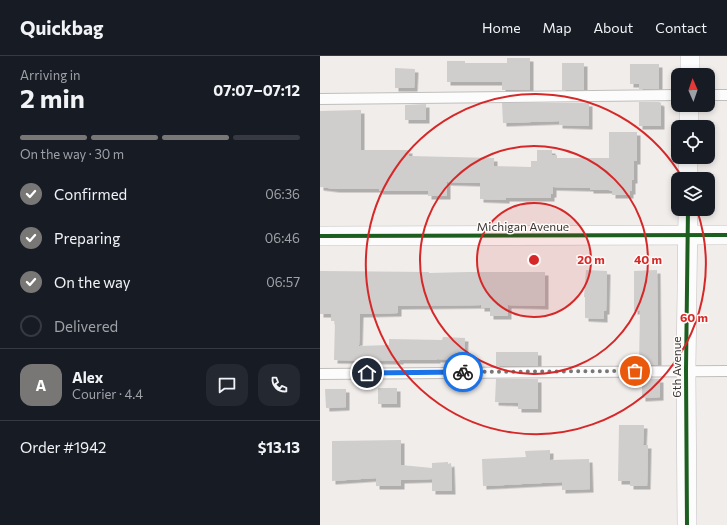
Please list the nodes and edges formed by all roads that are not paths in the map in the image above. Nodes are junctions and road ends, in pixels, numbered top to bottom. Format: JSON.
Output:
{"nodes":[{"id":1,"x":690,"y":56,"type":"edge"},
{"id":2,"x":690,"y":68,"type":"edge"},
{"id":3,"x":671,"y":95,"type":"edge"},
{"id":4,"x":715,"y":95,"type":"edge"},
{"id":5,"x":727,"y":95,"type":"edge"},
{"id":6,"x":320,"y":99,"type":"edge"},
{"id":7,"x":688,"y":216,"type":"edge"},
{"id":8,"x":687,"y":235,"type":"junction"},
{"id":9,"x":727,"y":235,"type":"edge"},
{"id":10,"x":320,"y":236,"type":"edge"},
{"id":11,"x":686,"y":370,"type":"junction"},
{"id":12,"x":727,"y":371,"type":"edge"},
{"id":13,"x":320,"y":374,"type":"edge"},
{"id":14,"x":687,"y":525,"type":"edge"}],
"edges":[{"from":1,"to":2,"type":"street"},
{"from":3,"to":6,"type":"lane"},
{"from":4,"to":5,"type":"lane"},
{"from":7,"to":8,"type":"street","name":"6th Avenue"},
{"from":8,"to":9,"type":"street","name":"Michigan Avenue"},
{"from":8,"to":10,"type":"street","name":"Michigan Avenue"},
{"from":8,"to":11,"type":"street","name":"6th Avenue"},
{"from":11,"to":12,"type":"lane"},
{"from":11,"to":13,"type":"lane"},
{"from":11,"to":14,"type":"street","name":"6th Avenue"}]}
